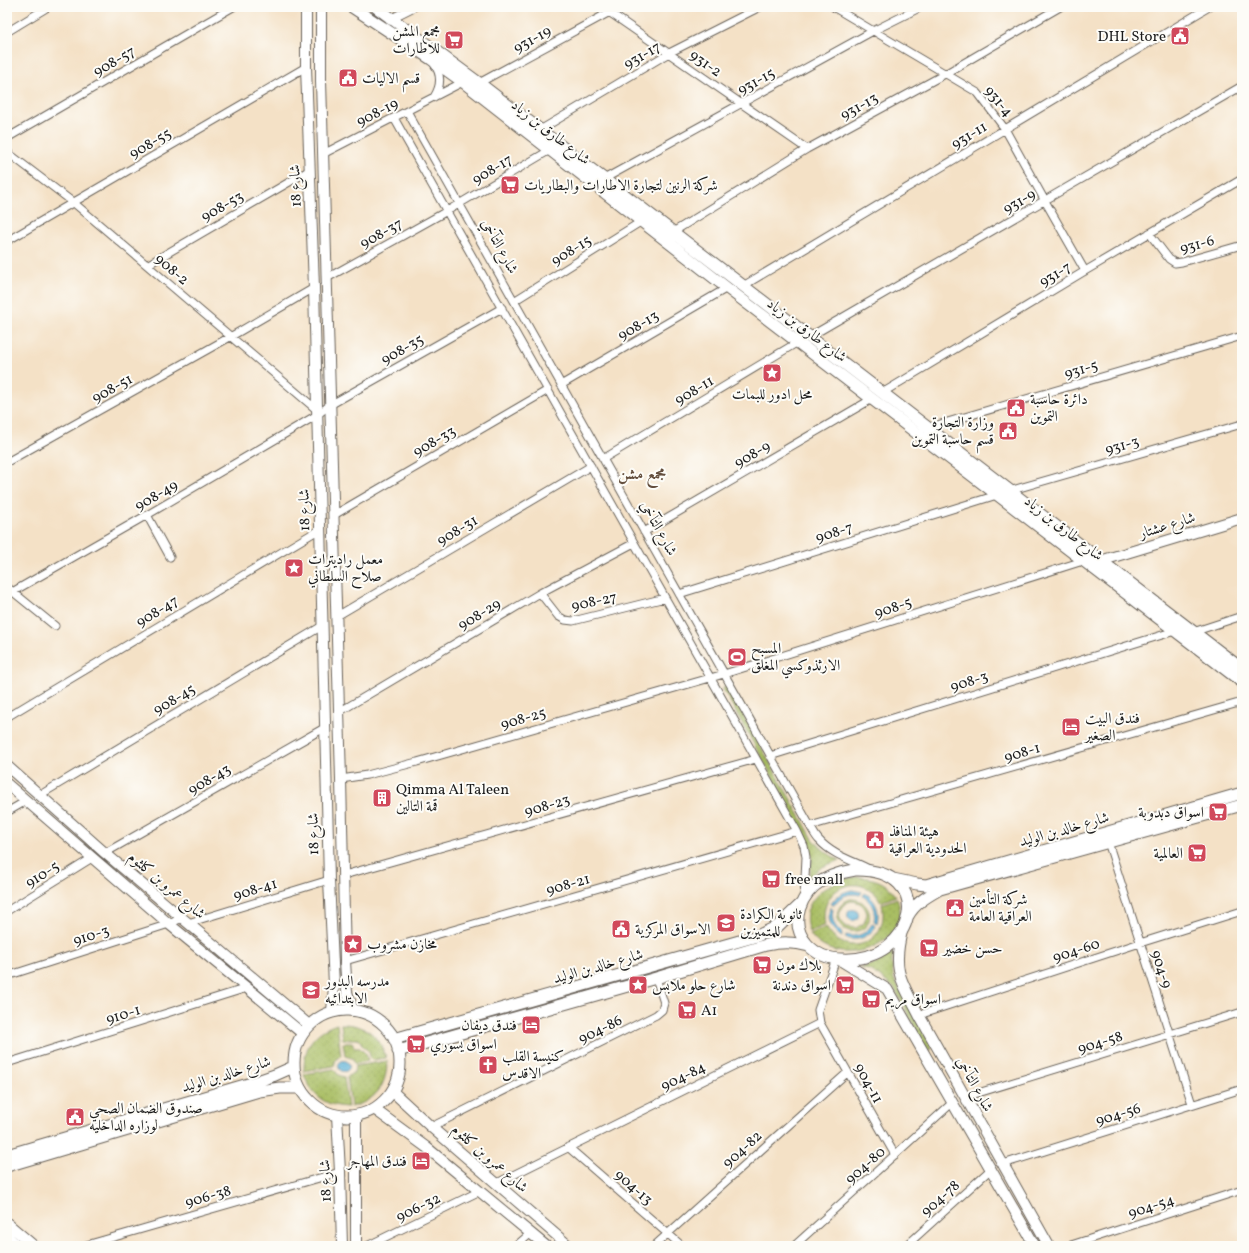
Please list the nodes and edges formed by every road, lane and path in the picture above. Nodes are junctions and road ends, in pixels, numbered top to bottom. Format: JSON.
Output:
{"nodes":[{"id":1,"x":48,"y":7,"type":"edge"},
{"id":2,"x":233,"y":7,"type":"edge"},
{"id":3,"x":306,"y":7,"type":"edge"},
{"id":4,"x":321,"y":7,"type":"edge"},
{"id":5,"x":352,"y":7,"type":"edge"},
{"id":6,"x":376,"y":7,"type":"edge"},
{"id":7,"x":414,"y":7,"type":"edge"},
{"id":8,"x":619,"y":7,"type":"edge"},
{"id":9,"x":760,"y":7,"type":"edge"},
{"id":10,"x":833,"y":7,"type":"edge"},
{"id":11,"x":921,"y":7,"type":"edge"},
{"id":12,"x":1060,"y":7,"type":"edge"},
{"id":13,"x":1209,"y":7,"type":"edge"},
{"id":14,"x":609,"y":12,"type":"junction"},
{"id":15,"x":392,"y":18,"type":"junction"},
{"id":16,"x":383,"y":28,"type":"junction"},
{"id":17,"x":873,"y":31,"type":"junction"},
{"id":18,"x":7,"y":32,"type":"edge"},
{"id":19,"x":669,"y":53,"type":"junction"},
{"id":20,"x":431,"y":59,"type":"junction"},
{"id":21,"x":306,"y":67,"type":"junction"},
{"id":22,"x":945,"y":74,"type":"junction"},
{"id":23,"x":463,"y":82,"type":"junction"},
{"id":24,"x":479,"y":83,"type":"junction"},
{"id":25,"x":1242,"y":86,"type":"edge"},
{"id":26,"x":307,"y":90,"type":"junction"},
{"id":27,"x":321,"y":90,"type":"junction"},
{"id":28,"x":433,"y":98,"type":"junction"},
{"id":29,"x":741,"y":103,"type":"junction"},
{"id":30,"x":407,"y":111,"type":"junction"},
{"id":31,"x":394,"y":118,"type":"junction"},
{"id":32,"x":1005,"y":129,"type":"junction"},
{"id":33,"x":540,"y":130,"type":"junction"},
{"id":34,"x":7,"y":138,"type":"edge"},
{"id":35,"x":807,"y":149,"type":"junction"},
{"id":36,"x":550,"y":150,"type":"junction"},
{"id":37,"x":7,"y":152,"type":"edge"},
{"id":38,"x":323,"y":154,"type":"junction"},
{"id":39,"x":310,"y":170,"type":"junction"},
{"id":40,"x":1242,"y":178,"type":"edge"},
{"id":41,"x":604,"y":179,"type":"junction"},
{"id":42,"x":1045,"y":201,"type":"junction"},
{"id":43,"x":74,"y":203,"type":"junction"},
{"id":44,"x":460,"y":204,"type":"junction"},
{"id":45,"x":447,"y":211,"type":"junction"},
{"id":46,"x":642,"y":221,"type":"junction"},
{"id":47,"x":673,"y":232,"type":"junction"},
{"id":48,"x":1149,"y":233,"type":"junction"},
{"id":49,"x":7,"y":241,"type":"edge"},
{"id":50,"x":1242,"y":245,"type":"edge"},
{"id":51,"x":147,"y":265,"type":"junction"},
{"id":52,"x":1085,"y":271,"type":"junction"},
{"id":53,"x":327,"y":278,"type":"junction"},
{"id":54,"x":743,"y":286,"type":"junction"},
{"id":55,"x":314,"y":288,"type":"junction"},
{"id":56,"x":727,"y":288,"type":"junction"},
{"id":57,"x":514,"y":301,"type":"junction"},
{"id":58,"x":502,"y":308,"type":"junction"},
{"id":59,"x":1242,"y":336,"type":"edge"},
{"id":60,"x":230,"y":337,"type":"junction"},
{"id":61,"x":809,"y":337,"type":"junction"},
{"id":62,"x":798,"y":342,"type":"junction"},
{"id":63,"x":562,"y":385,"type":"junction"},
{"id":64,"x":548,"y":390,"type":"junction"},
{"id":65,"x":882,"y":393,"type":"junction"},
{"id":66,"x":872,"y":399,"type":"junction"},
{"id":67,"x":330,"y":405,"type":"junction"},
{"id":68,"x":317,"y":412,"type":"junction"},
{"id":69,"x":582,"y":422,"type":"junction"},
{"id":70,"x":1242,"y":424,"type":"edge"},
{"id":71,"x":926,"y":428,"type":"junction"},
{"id":72,"x":570,"y":429,"type":"junction"},
{"id":73,"x":603,"y":459,"type":"junction"},
{"id":74,"x":7,"y":462,"type":"edge"},
{"id":75,"x":591,"y":466,"type":"junction"},
{"id":76,"x":1009,"y":491,"type":"junction"},
{"id":77,"x":997,"y":495,"type":"junction"},
{"id":78,"x":147,"y":515,"type":"junction"},
{"id":79,"x":334,"y":515,"type":"junction"},
{"id":80,"x":1242,"y":518,"type":"edge"},
{"id":81,"x":320,"y":528,"type":"junction"},
{"id":82,"x":644,"y":532,"type":"junction"},
{"id":83,"x":634,"y":542,"type":"junction"},
{"id":84,"x":170,"y":557,"type":"dead end"},
{"id":85,"x":1100,"y":560,"type":"junction"},
{"id":86,"x":1083,"y":561,"type":"junction"},
{"id":87,"x":9,"y":591,"type":"edge"},
{"id":88,"x":540,"y":593,"type":"junction"},
{"id":89,"x":679,"y":594,"type":"junction"},
{"id":90,"x":666,"y":598,"type":"junction"},
{"id":91,"x":336,"y":616,"type":"junction"},
{"id":92,"x":1242,"y":616,"type":"edge"},
{"id":93,"x":322,"y":622,"type":"junction"},
{"id":94,"x":55,"y":626,"type":"dead end"},
{"id":95,"x":1175,"y":631,"type":"junction"},
{"id":96,"x":1193,"y":632,"type":"junction"},
{"id":97,"x":1242,"y":669,"type":"edge"},
{"id":98,"x":724,"y":674,"type":"junction"},
{"id":99,"x":711,"y":678,"type":"junction"},
{"id":100,"x":1242,"y":682,"type":"edge"},
{"id":101,"x":1242,"y":702,"type":"edge"},
{"id":102,"x":339,"y":712,"type":"junction"},
{"id":103,"x":7,"y":717,"type":"edge"},
{"id":104,"x":326,"y":727,"type":"junction"},
{"id":105,"x":770,"y":756,"type":"junction"},
{"id":106,"x":756,"y":759,"type":"junction"},
{"id":107,"x":7,"y":766,"type":"edge"},
{"id":108,"x":341,"y":781,"type":"junction"},
{"id":109,"x":327,"y":783,"type":"junction"},
{"id":110,"x":7,"y":784,"type":"edge"},
{"id":111,"x":1242,"y":793,"type":"edge"},
{"id":112,"x":40,"y":795,"type":"junction"},
{"id":113,"x":26,"y":801,"type":"junction"},
{"id":114,"x":1242,"y":805,"type":"edge"},
{"id":115,"x":7,"y":812,"type":"edge"},
{"id":116,"x":810,"y":826,"type":"junction"},
{"id":117,"x":798,"y":832,"type":"junction"},
{"id":118,"x":1108,"y":842,"type":"junction"},
{"id":119,"x":105,"y":853,"type":"junction"},
{"id":120,"x":92,"y":858,"type":"junction"},
{"id":121,"x":875,"y":871,"type":"junction"},
{"id":122,"x":344,"y":875,"type":"junction"},
{"id":123,"x":893,"y":879,"type":"junction"},
{"id":124,"x":329,"y":880,"type":"junction"},
{"id":125,"x":802,"y":901,"type":"junction"},
{"id":126,"x":7,"y":911,"type":"edge"},
{"id":127,"x":1242,"y":912,"type":"edge"},
{"id":128,"x":908,"y":916,"type":"junction"},
{"id":129,"x":185,"y":920,"type":"junction"},
{"id":130,"x":169,"y":924,"type":"junction"},
{"id":131,"x":902,"y":931,"type":"junction"},
{"id":132,"x":1140,"y":943,"type":"junction"},
{"id":133,"x":809,"y":946,"type":"junction"},
{"id":134,"x":837,"y":959,"type":"junction"},
{"id":135,"x":346,"y":961,"type":"junction"},
{"id":136,"x":7,"y":976,"type":"edge"},
{"id":137,"x":656,"y":978,"type":"junction"},
{"id":138,"x":247,"y":988,"type":"junction"},
{"id":139,"x":353,"y":1010,"type":"junction"},
{"id":140,"x":332,"y":1012,"type":"junction"},
{"id":141,"x":1242,"y":1012,"type":"edge"},
{"id":142,"x":919,"y":1015,"type":"junction"},
{"id":143,"x":820,"y":1023,"type":"junction"},
{"id":144,"x":310,"y":1025,"type":"junction"},
{"id":145,"x":302,"y":1033,"type":"junction"},
{"id":146,"x":1169,"y":1035,"type":"junction"},
{"id":147,"x":394,"y":1039,"type":"junction"},
{"id":148,"x":398,"y":1051,"type":"junction"},
{"id":149,"x":946,"y":1062,"type":"junction"},
{"id":150,"x":7,"y":1063,"type":"edge"},
{"id":151,"x":293,"y":1067,"type":"junction"},
{"id":152,"x":932,"y":1068,"type":"junction"},
{"id":153,"x":848,"y":1072,"type":"junction"},
{"id":154,"x":299,"y":1088,"type":"junction"},
{"id":155,"x":1242,"y":1088,"type":"edge"},
{"id":156,"x":392,"y":1092,"type":"junction"},
{"id":157,"x":965,"y":1097,"type":"junction"},
{"id":158,"x":952,"y":1103,"type":"junction"},
{"id":159,"x":1192,"y":1104,"type":"junction"},
{"id":160,"x":374,"y":1109,"type":"junction"},
{"id":161,"x":337,"y":1115,"type":"junction"},
{"id":162,"x":356,"y":1116,"type":"junction"},
{"id":163,"x":431,"y":1127,"type":"junction"},
{"id":164,"x":568,"y":1147,"type":"junction"},
{"id":165,"x":7,"y":1155,"type":"edge"},
{"id":166,"x":895,"y":1156,"type":"junction"},
{"id":167,"x":1002,"y":1164,"type":"junction"},
{"id":168,"x":7,"y":1166,"type":"edge"},
{"id":169,"x":991,"y":1169,"type":"junction"},
{"id":170,"x":340,"y":1172,"type":"junction"},
{"id":171,"x":497,"y":1183,"type":"junction"},
{"id":172,"x":1242,"y":1190,"type":"edge"},
{"id":173,"x":480,"y":1191,"type":"junction"},
{"id":174,"x":524,"y":1207,"type":"junction"},
{"id":175,"x":515,"y":1219,"type":"junction"},
{"id":176,"x":7,"y":1223,"type":"edge"},
{"id":177,"x":531,"y":1233,"type":"junction"},
{"id":178,"x":668,"y":1234,"type":"junction"},
{"id":179,"x":7,"y":1236,"type":"edge"},
{"id":180,"x":18,"y":1246,"type":"edge"},
{"id":181,"x":34,"y":1246,"type":"edge"},
{"id":182,"x":82,"y":1246,"type":"edge"},
{"id":183,"x":342,"y":1246,"type":"edge"},
{"id":184,"x":356,"y":1246,"type":"edge"},
{"id":185,"x":367,"y":1246,"type":"edge"},
{"id":186,"x":516,"y":1246,"type":"edge"},
{"id":187,"x":546,"y":1246,"type":"edge"},
{"id":188,"x":569,"y":1246,"type":"edge"},
{"id":189,"x":654,"y":1246,"type":"edge"},
{"id":190,"x":682,"y":1246,"type":"edge"},
{"id":191,"x":794,"y":1246,"type":"edge"},
{"id":192,"x":906,"y":1246,"type":"edge"},
{"id":193,"x":1034,"y":1246,"type":"edge"},
{"id":194,"x":1049,"y":1246,"type":"edge"},
{"id":195,"x":1068,"y":1246,"type":"edge"}],
"edges":[{"from":1,"to":18,"type":"street"},
{"from":2,"to":34,"type":"street","name":"908-57"},
{"from":3,"to":21,"type":"street","name":"شارع 18"},
{"from":4,"to":27,"type":"street","name":"شارع 18"},
{"from":5,"to":16,"type":"main road","name":"شارع طارق بن زياد"},
{"from":6,"to":15,"type":"main road","name":"شارع طارق بن زياد"},
{"from":7,"to":15,"type":"street"},
{"from":8,"to":14,"type":"street","name":"931-19"},
{"from":9,"to":19,"type":"street","name":"931-17"},
{"from":10,"to":17,"type":"street","name":"931-4"},
{"from":11,"to":17,"type":"street","name":"931-15"},
{"from":12,"to":22,"type":"street","name":"931-13"},
{"from":13,"to":32,"type":"street","name":"931-11"},
{"from":14,"to":19,"type":"street","name":"931-2"},
{"from":14,"to":24,"type":"street","name":"931-19"},
{"from":15,"to":16,"type":"street"},
{"from":15,"to":24,"type":"main road","name":"شارع طارق بن زياد"},
{"from":16,"to":20,"type":"main road","name":"شارع طارق بن زياد"},
{"from":17,"to":22,"type":"street","name":"931-4"},
{"from":17,"to":29,"type":"street","name":"931-15"},
{"from":19,"to":29,"type":"street","name":"931-2"},
{"from":19,"to":33,"type":"street","name":"931-17"},
{"from":20,"to":23,"type":"main road","name":"شارع طارق بن زياد"},
{"from":20,"to":28,"type":"street"},
{"from":21,"to":26,"type":"street","name":"شارع 18"},
{"from":21,"to":43,"type":"street","name":"908-55"},
{"from":22,"to":32,"type":"street","name":"931-4"},
{"from":22,"to":35,"type":"street","name":"931-13"},
{"from":23,"to":28,"type":"street","name":"908-19"},
{"from":23,"to":36,"type":"main road","name":"شارع طارق بن زياد"},
{"from":24,"to":33,"type":"main road","name":"شارع طارق بن زياد"},
{"from":25,"to":42,"type":"street","name":"931-9"},
{"from":26,"to":27,"type":"street"},
{"from":26,"to":39,"type":"street","name":"شارع 18"},
{"from":27,"to":38,"type":"street","name":"شارع 18"},
{"from":28,"to":30,"type":"street","name":"908-19"},
{"from":29,"to":35,"type":"street","name":"931-2"},
{"from":29,"to":41,"type":"street","name":"931-15"},
{"from":30,"to":31,"type":"street","name":"908-19"},
{"from":30,"to":44,"type":"street","name":"شارع التآخي"},
{"from":31,"to":38,"type":"street","name":"908-19"},
{"from":31,"to":45,"type":"street","name":"شارع التآخي"},
{"from":32,"to":42,"type":"street","name":"931-4"},
{"from":32,"to":54,"type":"street","name":"931-11"},
{"from":33,"to":41,"type":"main road","name":"شارع طارق بن زياد"},
{"from":35,"to":47,"type":"street","name":"931-13"},
{"from":36,"to":44,"type":"street","name":"908-17"},
{"from":36,"to":46,"type":"main road","name":"شارع طارق بن زياد"},
{"from":37,"to":43,"type":"street","name":"908-2"},
{"from":38,"to":53,"type":"street","name":"شارع 18"},
{"from":39,"to":51,"type":"street","name":"908-53"},
{"from":39,"to":55,"type":"street","name":"شارع 18"},
{"from":40,"to":48,"type":"street","name":"931-7"},
{"from":41,"to":47,"type":"main road","name":"شارع طارق بن زياد"},
{"from":42,"to":52,"type":"street","name":"931-4"},
{"from":42,"to":61,"type":"street","name":"931-9"},
{"from":43,"to":49,"type":"street","name":"908-55"},
{"from":43,"to":51,"type":"street","name":"908-2"},
{"from":44,"to":45,"type":"street","name":"908-17"},
{"from":44,"to":57,"type":"street","name":"شارع التآخي"},
{"from":45,"to":53,"type":"street","name":"908-37"},
{"from":45,"to":58,"type":"street","name":"شارع التآخي"},
{"from":46,"to":56,"type":"main road","name":"شارع طارق بن زياد"},
{"from":46,"to":57,"type":"street","name":"908-15"},
{"from":47,"to":54,"type":"main road","name":"شارع طارق بن زياد"},
{"from":48,"to":50,"type":"street","name":"931-6"},
{"from":48,"to":52,"type":"street","name":"931-7"},
{"from":51,"to":60,"type":"street","name":"908-2"},
{"from":52,"to":65,"type":"street","name":"931-7"},
{"from":53,"to":67,"type":"street","name":"شارع 18"},
{"from":54,"to":61,"type":"main road","name":"شارع طارق بن زياد"},
{"from":55,"to":60,"type":"street"},
{"from":55,"to":68,"type":"street","name":"شارع 18"},
{"from":56,"to":62,"type":"main road","name":"شارع طارق بن زياد"},
{"from":56,"to":63,"type":"street","name":"908-13"},
{"from":57,"to":63,"type":"street","name":"شارع التآخي"},
{"from":58,"to":64,"type":"street","name":"شارع التآخي"},
{"from":58,"to":67,"type":"street","name":"908-35"},
{"from":59,"to":71,"type":"street","name":"931-5"},
{"from":60,"to":68,"type":"street","name":"908-2"},
{"from":60,"to":74,"type":"street","name":"908-51"},
{"from":61,"to":65,"type":"main road","name":"شارع طارق بن زياد"},
{"from":62,"to":66,"type":"main road","name":"شارع طارق بن زياد"},
{"from":62,"to":73,"type":"street","name":"908-11"},
{"from":63,"to":69,"type":"street","name":"شارع التآخي"},
{"from":64,"to":72,"type":"street","name":"شارع التآخي"},
{"from":64,"to":79,"type":"street","name":"908-33"},
{"from":65,"to":71,"type":"main road","name":"شارع طارق بن زياد"},
{"from":66,"to":77,"type":"main road","name":"شارع طارق بن زياد"},
{"from":66,"to":82,"type":"street","name":"908-9"},
{"from":67,"to":68,"type":"street","name":"908-35"},
{"from":67,"to":79,"type":"street","name":"شارع 18"},
{"from":68,"to":78,"type":"street","name":"908-49"},
{"from":68,"to":81,"type":"street","name":"شارع 18"},
{"from":69,"to":72,"type":"street"},
{"from":69,"to":73,"type":"street","name":"شارع التآخي"},
{"from":70,"to":76,"type":"street","name":"931-3"},
{"from":71,"to":76,"type":"main road","name":"شارع طارق بن زياد"},
{"from":72,"to":75,"type":"street","name":"شارع التآخي"},
{"from":73,"to":82,"type":"street","name":"شارع التآخي"},
{"from":75,"to":83,"type":"street","name":"شارع التآخي"},
{"from":75,"to":91,"type":"street","name":"908-31"},
{"from":76,"to":85,"type":"main road","name":"شارع طارق بن زياد"},
{"from":77,"to":86,"type":"main road","name":"شارع طارق بن زياد"},
{"from":77,"to":89,"type":"street","name":"908-7"},
{"from":78,"to":84,"type":"street"},
{"from":78,"to":87,"type":"street","name":"908-49"},
{"from":79,"to":91,"type":"street","name":"شارع 18"},
{"from":80,"to":85,"type":"street","name":"شارع عشتار"},
{"from":81,"to":93,"type":"street","name":"شارع 18"},
{"from":81,"to":103,"type":"street","name":"908-47"},
{"from":82,"to":89,"type":"street","name":"شارع التآخي"},
{"from":83,"to":88,"type":"street","name":"908-29"},
{"from":83,"to":90,"type":"street","name":"شارع التآخي"},
{"from":85,"to":96,"type":"main road","name":"شارع طارق بن زياد"},
{"from":86,"to":95,"type":"main road","name":"شارع طارق بن زياد"},
{"from":86,"to":98,"type":"street","name":"908-5"},
{"from":87,"to":94,"type":"street"},
{"from":88,"to":90,"type":"street","name":"908-27"},
{"from":88,"to":102,"type":"street","name":"908-29"},
{"from":89,"to":98,"type":"street","name":"شارع التآخي"},
{"from":90,"to":99,"type":"street","name":"شارع التآخي"},
{"from":91,"to":93,"type":"street"},
{"from":91,"to":102,"type":"street","name":"شارع 18"},
{"from":92,"to":96,"type":"street"},
{"from":93,"to":104,"type":"street","name":"شارع 18"},
{"from":93,"to":112,"type":"street","name":"908-45"},
{"from":95,"to":100,"type":"main road","name":"شارع طارق بن زياد"},
{"from":95,"to":105,"type":"street","name":"908-3"},
{"from":96,"to":97,"type":"main road","name":"شارع طارق بن زياد"},
{"from":98,"to":99,"type":"street","name":"908-5"},
{"from":98,"to":105,"type":"street","name":"شارع التآخي"},
{"from":99,"to":106,"type":"street","name":"شارع التآخي"},
{"from":99,"to":108,"type":"street","name":"908-25"},
{"from":101,"to":116,"type":"street","name":"908-1"},
{"from":102,"to":108,"type":"street","name":"شارع 18"},
{"from":104,"to":109,"type":"street","name":"شارع 18"},
{"from":104,"to":119,"type":"street","name":"908-43"},
{"from":105,"to":116,"type":"street","name":"شارع التآخي"},
{"from":106,"to":117,"type":"street","name":"شارع التآخي"},
{"from":106,"to":122,"type":"street","name":"908-23"},
{"from":107,"to":112,"type":"street","name":"شارع عمرو بن كلثوم"},
{"from":108,"to":109,"type":"street"},
{"from":108,"to":122,"type":"street","name":"شارع 18"},
{"from":109,"to":124,"type":"street","name":"شارع 18"},
{"from":110,"to":113,"type":"street","name":"شارع عمرو بن كلثوم"},
{"from":111,"to":123,"type":"main road","name":"شارع خالد بن الوليد"},
{"from":112,"to":119,"type":"street","name":"شارع عمرو بن كلثوم"},
{"from":113,"to":115,"type":"street"},
{"from":113,"to":120,"type":"street","name":"شارع عمرو بن كلثوم"},
{"from":114,"to":118,"type":"main road","name":"شارع خالد بن الوليد"},
{"from":116,"to":121,"type":"street","name":"شارع التآخي"},
{"from":117,"to":125,"type":"street","name":"شارع التآخي"},
{"from":117,"to":135,"type":"street","name":"908-21"},
{"from":118,"to":128,"type":"main road","name":"شارع خالد بن الوليد"},
{"from":118,"to":132,"type":"street","name":"904-9"},
{"from":119,"to":129,"type":"street","name":"شارع عمرو بن كلثوم"},
{"from":120,"to":126,"type":"street","name":"910-5"},
{"from":120,"to":130,"type":"street","name":"شارع عمرو بن كلثوم"},
{"from":121,"to":123,"type":"main road"},
{"from":121,"to":125,"type":"main road"},
{"from":122,"to":135,"type":"street","name":"شارع 18"},
{"from":123,"to":128,"type":"main road"},
{"from":124,"to":129,"type":"street","name":"908-41"},
{"from":124,"to":140,"type":"street","name":"شارع 18"},
{"from":125,"to":133,"type":"main road"},
{"from":125,"to":147,"type":"main road","name":"شارع خالد بن الوليد"},
{"from":127,"to":132,"type":"street","name":"904-60"},
{"from":128,"to":131,"type":"main road"},
{"from":129,"to":130,"type":"street","name":"910-3"},
{"from":129,"to":144,"type":"street","name":"شارع عمرو بن كلثوم"},
{"from":130,"to":136,"type":"street","name":"910-3"},
{"from":130,"to":138,"type":"street","name":"شارع عمرو بن كلثوم"},
{"from":131,"to":134,"type":"main road"},
{"from":131,"to":142,"type":"street","name":"شارع التآخي"},
{"from":132,"to":142,"type":"street","name":"904-60"},
{"from":132,"to":146,"type":"street","name":"904-9"},
{"from":133,"to":134,"type":"main road"},
{"from":133,"to":137,"type":"main road","name":"شارع خالد بن الوليد"},
{"from":134,"to":143,"type":"street"},
{"from":134,"to":152,"type":"street","name":"شارع التآخي"},
{"from":135,"to":139,"type":"street","name":"شارع 18"},
{"from":137,"to":148,"type":"main road","name":"شارع خالد بن الوليد"},
{"from":137,"to":163,"type":"street","name":"904-86"},
{"from":138,"to":145,"type":"street","name":"شارع عمرو بن كلثوم"},
{"from":138,"to":150,"type":"street","name":"910-1"},
{"from":139,"to":140,"type":"main road"},
{"from":139,"to":147,"type":"main road"},
{"from":140,"to":144,"type":"main road"},
{"from":141,"to":146,"type":"street","name":"904-58"},
{"from":142,"to":149,"type":"street","name":"شارع التآخي"},
{"from":143,"to":153,"type":"street","name":"904-11"},
{"from":143,"to":164,"type":"street","name":"904-84"},
{"from":144,"to":145,"type":"main road"},
{"from":145,"to":151,"type":"main road"},
{"from":146,"to":157,"type":"street","name":"904-58"},
{"from":146,"to":159,"type":"street","name":"904-9"},
{"from":147,"to":148,"type":"main road"},
{"from":148,"to":156,"type":"main road"},
{"from":149,"to":152,"type":"street"},
{"from":149,"to":157,"type":"street","name":"شارع التآخي"},
{"from":151,"to":154,"type":"main road"},
{"from":151,"to":165,"type":"main road","name":"شارع خالد بن الوليد"},
{"from":152,"to":158,"type":"street","name":"شارع التآخي"},
{"from":153,"to":166,"type":"street","name":"904-11"},
{"from":153,"to":178,"type":"street","name":"904-82"},
{"from":154,"to":161,"type":"main road"},
{"from":154,"to":168,"type":"main road","name":"شارع خالد بن الوليد"},
{"from":155,"to":159,"type":"street","name":"904-56"},
{"from":156,"to":160,"type":"main road"},
{"from":156,"to":163,"type":"street","name":"شارع عمرو بن كلثوم"},
{"from":157,"to":167,"type":"street","name":"شارع التآخي"},
{"from":158,"to":166,"type":"street","name":"904-80"},
{"from":158,"to":169,"type":"street","name":"شارع التآخي"},
{"from":159,"to":167,"type":"street","name":"904-56"},
{"from":160,"to":162,"type":"main road"},
{"from":160,"to":173,"type":"street","name":"شارع عمرو بن كلثوم"},
{"from":161,"to":162,"type":"main road"},
{"from":161,"to":170,"type":"street","name":"شارع 18"},
{"from":162,"to":184,"type":"street","name":"شارع 18"},
{"from":163,"to":171,"type":"street","name":"شارع عمرو بن كلثوم"},
{"from":164,"to":171,"type":"street","name":"904-84"},
{"from":164,"to":178,"type":"street","name":"904-13"},
{"from":166,"to":191,"type":"street","name":"904-80"},
{"from":167,"to":194,"type":"street","name":"شارع التآخي"},
{"from":169,"to":192,"type":"street","name":"904-78"},
{"from":169,"to":193,"type":"street","name":"شارع التآخي"},
{"from":170,"to":182,"type":"street","name":"906-38"},
{"from":170,"to":183,"type":"street","name":"شارع 18"},
{"from":171,"to":174,"type":"street","name":"شارع عمرو بن كلثوم"},
{"from":172,"to":195,"type":"street","name":"904-54"},
{"from":173,"to":175,"type":"street","name":"شارع عمرو بن كلثوم"},
{"from":173,"to":185,"type":"street","name":"906-32"},
{"from":174,"to":175,"type":"street"},
{"from":174,"to":188,"type":"street","name":"شارع عمرو بن كلثوم"},
{"from":175,"to":177,"type":"street","name":"شارع عمرو بن كلثوم"},
{"from":176,"to":181,"type":"street"},
{"from":177,"to":186,"type":"street"},
{"from":177,"to":187,"type":"street","name":"شارع عمرو بن كلثوم"},
{"from":178,"to":189,"type":"street","name":"904-82"},
{"from":178,"to":190,"type":"street","name":"904-13"},
{"from":179,"to":180,"type":"street"}]}
